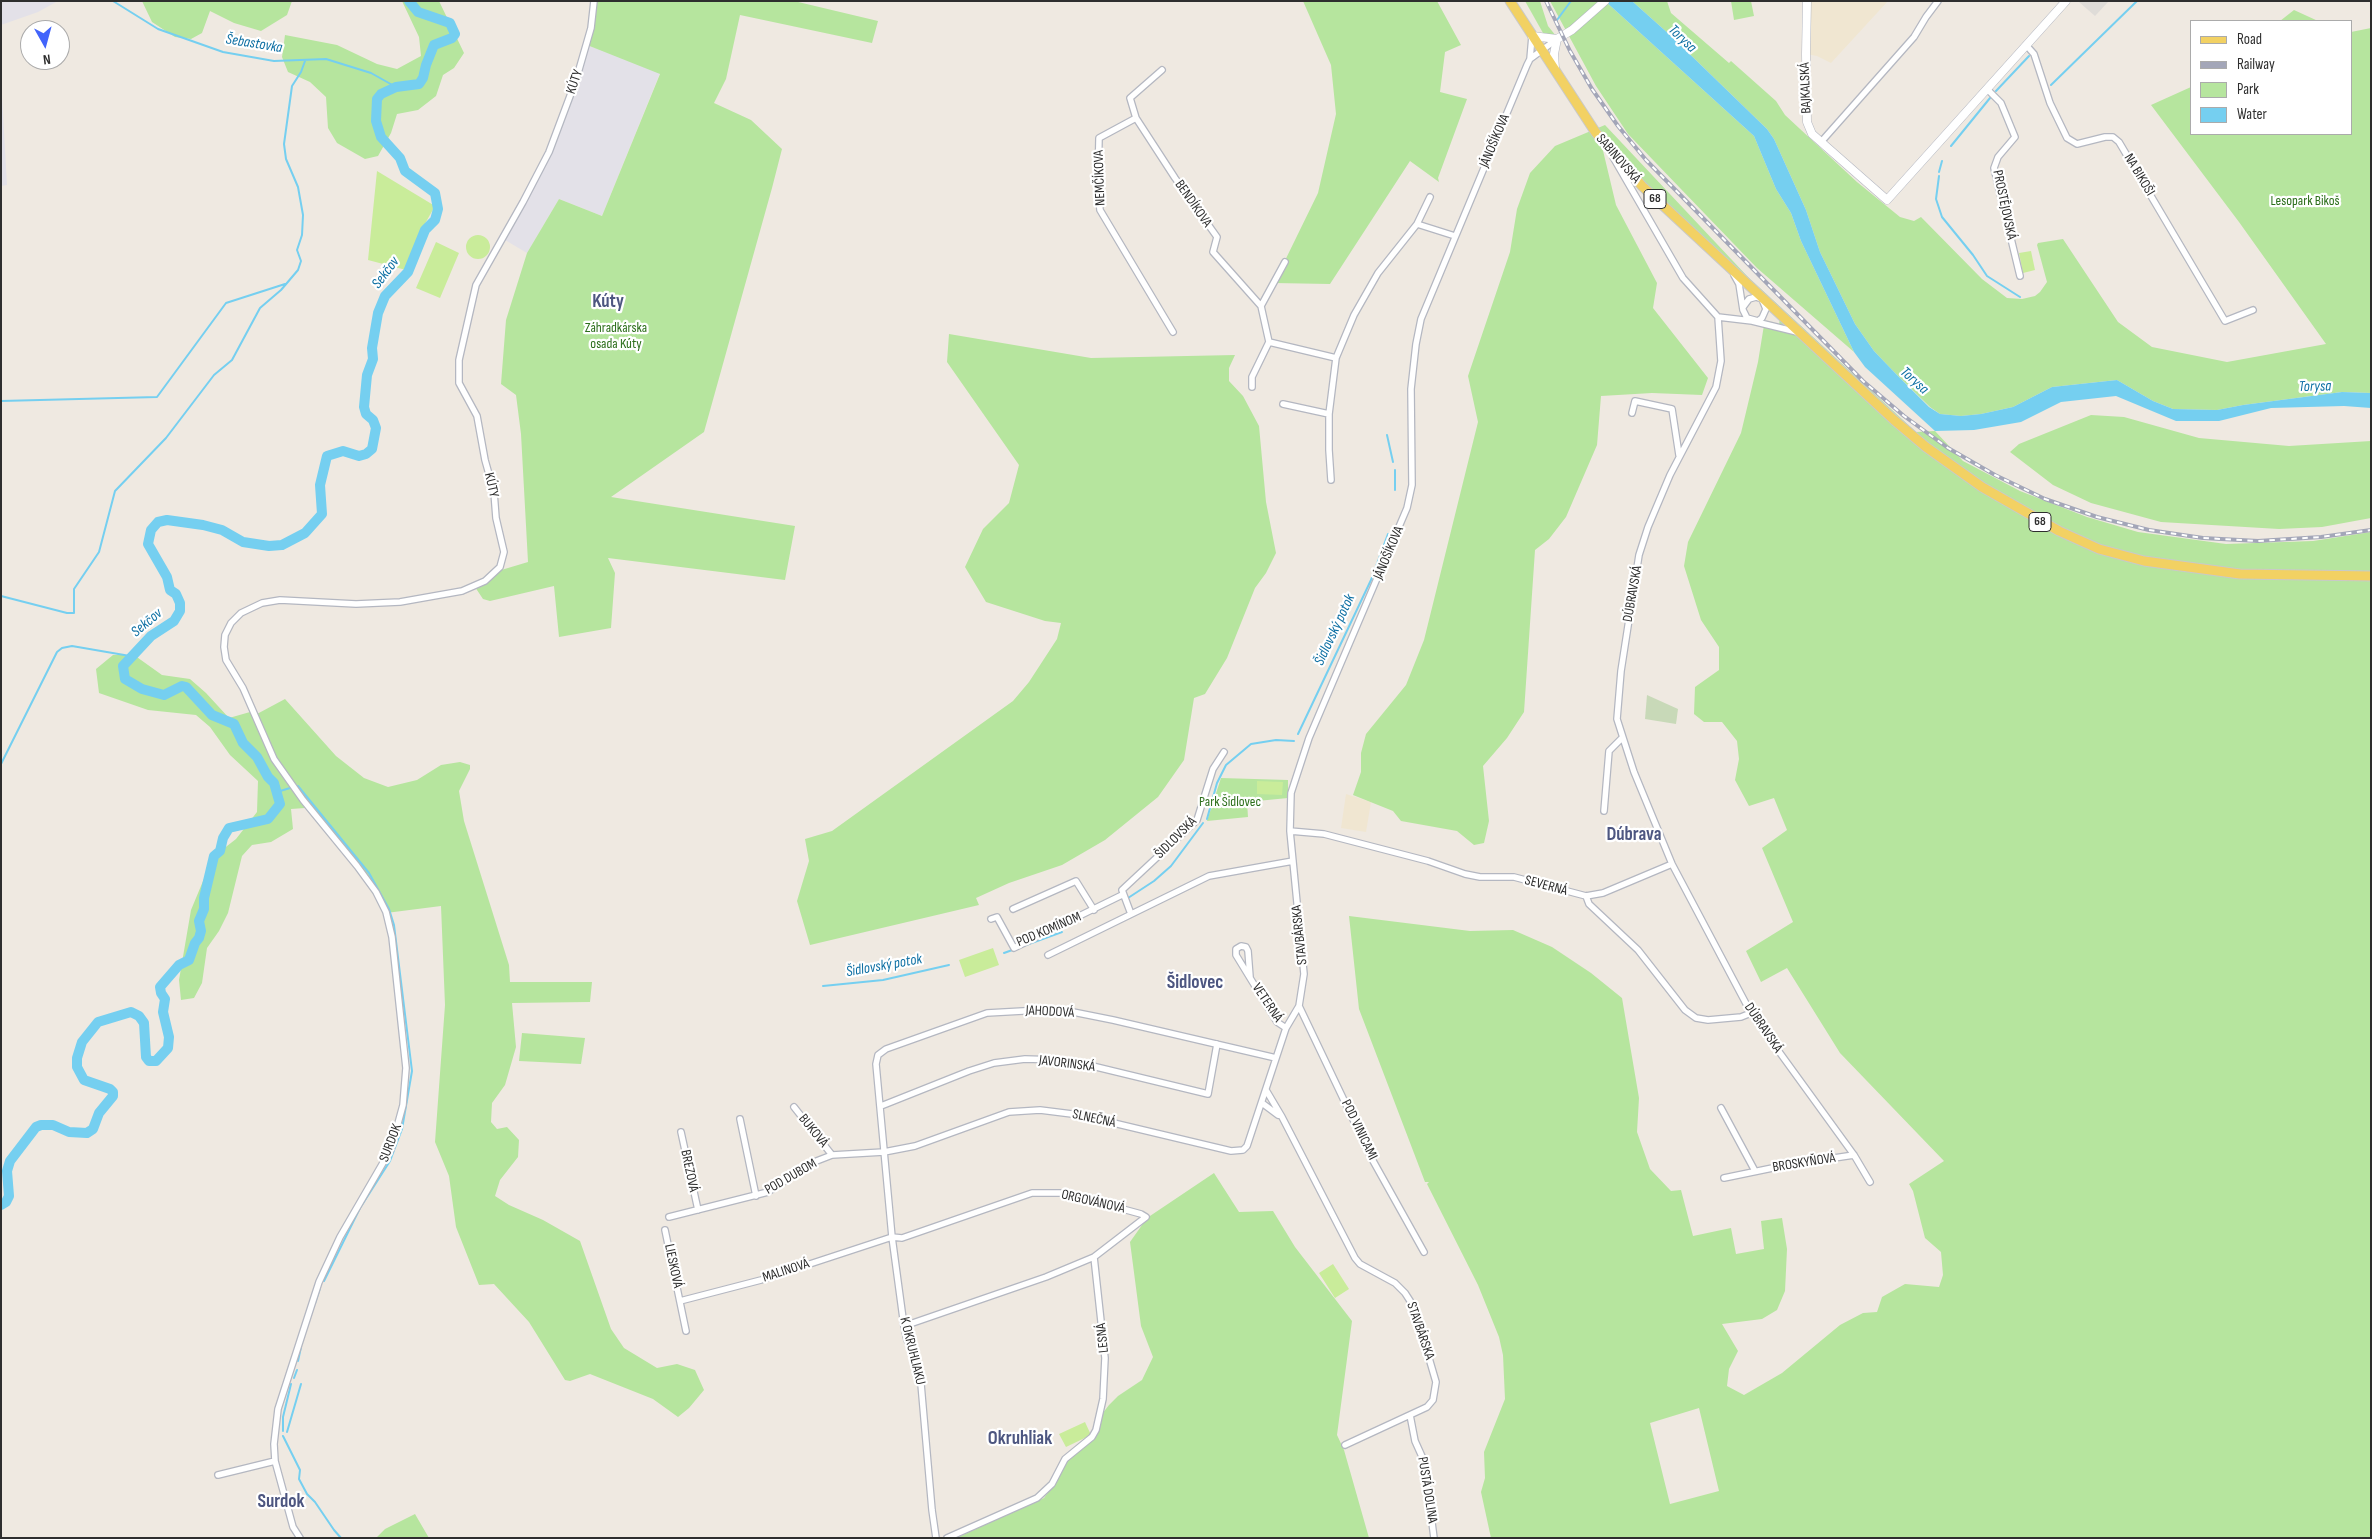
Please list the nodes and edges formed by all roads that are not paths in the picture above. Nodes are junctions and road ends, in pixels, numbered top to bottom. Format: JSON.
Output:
{"nodes":[{"id":1,"x":594,"y":1,"type":"edge"},
{"id":2,"x":1510,"y":1,"type":"edge"},
{"id":3,"x":1605,"y":1,"type":"edge"},
{"id":4,"x":1807,"y":1,"type":"edge"},
{"id":5,"x":1938,"y":1,"type":"edge"},
{"id":6,"x":2066,"y":1,"type":"edge"},
{"id":7,"x":1532,"y":36,"type":"junction"},
{"id":8,"x":1557,"y":39,"type":"junction"},
{"id":9,"x":2026,"y":45,"type":"junction"},
{"id":10,"x":1542,"y":51,"type":"junction"},
{"id":11,"x":1530,"y":59,"type":"junction"},
{"id":12,"x":1162,"y":70,"type":"dead end"},
{"id":13,"x":1555,"y":73,"type":"junction"},
{"id":14,"x":1987,"y":89,"type":"junction"},
{"id":15,"x":1136,"y":118,"type":"junction"},
{"id":16,"x":1821,"y":142,"type":"junction"},
{"id":17,"x":1609,"y":150,"type":"junction"},
{"id":18,"x":1430,"y":197,"type":"dead end"},
{"id":19,"x":1417,"y":224,"type":"junction"},
{"id":20,"x":1455,"y":236,"type":"junction"},
{"id":21,"x":1284,"y":262,"type":"dead end"},
{"id":22,"x":1732,"y":271,"type":"junction"},
{"id":23,"x":2020,"y":276,"type":"dead end"},
{"id":24,"x":1762,"y":299,"type":"junction"},
{"id":25,"x":1261,"y":306,"type":"junction"},
{"id":26,"x":1743,"y":309,"type":"junction"},
{"id":27,"x":2253,"y":310,"type":"dead end"},
{"id":28,"x":1718,"y":317,"type":"junction"},
{"id":29,"x":1737,"y":319,"type":"junction"},
{"id":30,"x":1752,"y":321,"type":"junction"},
{"id":31,"x":1174,"y":332,"type":"dead end"},
{"id":32,"x":1799,"y":333,"type":"junction"},
{"id":33,"x":1270,"y":342,"type":"junction"},
{"id":34,"x":1336,"y":358,"type":"junction"},
{"id":35,"x":1252,"y":387,"type":"dead end"},
{"id":36,"x":1283,"y":404,"type":"dead end"},
{"id":37,"x":1632,"y":413,"type":"dead end"},
{"id":38,"x":1329,"y":414,"type":"junction"},
{"id":39,"x":1679,"y":456,"type":"junction"},
{"id":40,"x":1332,"y":480,"type":"dead end"},
{"id":41,"x":2371,"y":570,"type":"edge"},
{"id":42,"x":2338,"y":576,"type":"junction"},
{"id":43,"x":2371,"y":576,"type":"edge"},
{"id":44,"x":1622,"y":738,"type":"junction"},
{"id":45,"x":1224,"y":752,"type":"dead end"},
{"id":46,"x":274,"y":759,"type":"joint"},
{"id":47,"x":1604,"y":811,"type":"dead end"},
{"id":48,"x":1290,"y":831,"type":"junction"},
{"id":49,"x":1292,"y":861,"type":"junction"},
{"id":50,"x":1672,"y":864,"type":"junction"},
{"id":51,"x":1122,"y":895,"type":"junction"},
{"id":52,"x":1586,"y":896,"type":"junction"},
{"id":53,"x":1013,"y":909,"type":"dead end"},
{"id":54,"x":1094,"y":910,"type":"junction"},
{"id":55,"x":1130,"y":914,"type":"junction"},
{"id":56,"x":991,"y":919,"type":"dead end"},
{"id":57,"x":1048,"y":955,"type":"dead end"},
{"id":58,"x":1250,"y":977,"type":"junction"},
{"id":59,"x":1299,"y":1006,"type":"junction"},
{"id":60,"x":1751,"y":1013,"type":"junction"},
{"id":61,"x":1286,"y":1028,"type":"junction"},
{"id":62,"x":1217,"y":1044,"type":"junction"},
{"id":63,"x":1276,"y":1058,"type":"junction"},
{"id":64,"x":1266,"y":1090,"type":"junction"},
{"id":65,"x":1262,"y":1102,"type":"junction"},
{"id":66,"x":881,"y":1106,"type":"junction"},
{"id":67,"x":794,"y":1107,"type":"dead end"},
{"id":68,"x":1721,"y":1108,"type":"dead end"},
{"id":69,"x":1282,"y":1117,"type":"junction"},
{"id":70,"x":740,"y":1119,"type":"dead end"},
{"id":71,"x":681,"y":1132,"type":"dead end"},
{"id":72,"x":884,"y":1152,"type":"junction"},
{"id":73,"x":832,"y":1154,"type":"junction"},
{"id":74,"x":1854,"y":1155,"type":"junction"},
{"id":75,"x":1755,"y":1171,"type":"junction"},
{"id":76,"x":1724,"y":1178,"type":"dead end"},
{"id":77,"x":1870,"y":1182,"type":"dead end"},
{"id":78,"x":756,"y":1196,"type":"junction"},
{"id":79,"x":698,"y":1210,"type":"junction"},
{"id":80,"x":669,"y":1217,"type":"dead end"},
{"id":81,"x":665,"y":1230,"type":"dead end"},
{"id":82,"x":892,"y":1237,"type":"junction"},
{"id":83,"x":1424,"y":1252,"type":"dead end"},
{"id":84,"x":1094,"y":1257,"type":"junction"},
{"id":85,"x":680,"y":1301,"type":"junction"},
{"id":86,"x":904,"y":1326,"type":"junction"},
{"id":87,"x":686,"y":1331,"type":"dead end"},
{"id":88,"x":1410,"y":1414,"type":"junction"},
{"id":89,"x":1345,"y":1445,"type":"dead end"},
{"id":90,"x":276,"y":1461,"type":"junction"},
{"id":91,"x":218,"y":1475,"type":"dead end"},
{"id":92,"x":300,"y":1538,"type":"edge"},
{"id":93,"x":936,"y":1538,"type":"edge"},
{"id":94,"x":947,"y":1538,"type":"edge"},
{"id":95,"x":1434,"y":1538,"type":"edge"}],
"edges":[{"from":1,"to":46,"type":"street","name":"KÚTY"},
{"from":2,"to":7,"type":"main road","name":"SABINOVSKÁ","number":"68"},
{"from":3,"to":8,"type":"street"},
{"from":4,"to":16,"type":"street","name":"BAJKALSKÁ"},
{"from":5,"to":16,"type":"street"},
{"from":6,"to":9,"type":"street"},
{"from":7,"to":8,"type":"street"},
{"from":7,"to":10,"type":"main road","name":"SABINOVSKÁ","number":"68"},
{"from":7,"to":11,"type":"street","name":"JÁNOŠÍKOVA"},
{"from":8,"to":10,"type":"street"},
{"from":8,"to":13,"type":"street"},
{"from":9,"to":14,"type":"street"},
{"from":9,"to":27,"type":"street","name":"NA BIKOŠI"},
{"from":10,"to":11,"type":"street"},
{"from":10,"to":13,"type":"main road","name":"SABINOVSKÁ","number":"68"},
{"from":11,"to":20,"type":"street","name":"JÁNOŠÍKOVA"},
{"from":12,"to":15,"type":"street"},
{"from":13,"to":17,"type":"main road","name":"SABINOVSKÁ","number":"68"},
{"from":14,"to":16,"type":"street","name":"BAJKALSKÁ"},
{"from":14,"to":23,"type":"street","name":"PROSTĚJOVSKÁ"},
{"from":15,"to":25,"type":"street","name":"BENDÍKOVA"},
{"from":15,"to":31,"type":"street","name":"NEMČÍKOVA"},
{"from":17,"to":22,"type":"main road","name":"SABINOVSKÁ","number":"68"},
{"from":17,"to":28,"type":"street"},
{"from":18,"to":19,"type":"street"},
{"from":19,"to":20,"type":"street"},
{"from":19,"to":34,"type":"street"},
{"from":20,"to":48,"type":"street","name":"JÁNOŠÍKOVA"},
{"from":21,"to":25,"type":"street"},
{"from":22,"to":24,"type":"main road","name":"SABINOVSKÁ","number":"68"},
{"from":22,"to":26,"type":"street"},
{"from":24,"to":26,"type":"street"},
{"from":24,"to":30,"type":"street"},
{"from":24,"to":32,"type":"main road","name":"SABINOVSKÁ","number":"68"},
{"from":25,"to":33,"type":"street","name":"BENDÍKOVA"},
{"from":26,"to":29,"type":"street"},
{"from":26,"to":30,"type":"street"},
{"from":28,"to":29,"type":"street"},
{"from":28,"to":39,"type":"street","name":"DÚBRAVSKÁ"},
{"from":29,"to":30,"type":"street"},
{"from":30,"to":32,"type":"street"},
{"from":32,"to":42,"type":"main road","number":"68"},
{"from":33,"to":34,"type":"street"},
{"from":33,"to":35,"type":"street"},
{"from":34,"to":38,"type":"street"},
{"from":36,"to":38,"type":"street"},
{"from":37,"to":39,"type":"street"},
{"from":38,"to":40,"type":"street"},
{"from":39,"to":44,"type":"street","name":"DÚBRAVSKÁ"},
{"from":41,"to":42,"type":"main road","number":"68"},
{"from":42,"to":43,"type":"main road","number":"68"},
{"from":44,"to":47,"type":"street"},
{"from":44,"to":50,"type":"street","name":"DÚBRAVSKÁ"},
{"from":45,"to":51,"type":"street","name":"ŠIDLOVSKÁ"},
{"from":46,"to":90,"type":"street","name":"SURDOK"},
{"from":48,"to":49,"type":"street","name":"JÁNOŠÍKOVA"},
{"from":48,"to":52,"type":"street","name":"SEVERNÁ"},
{"from":49,"to":55,"type":"street"},
{"from":49,"to":59,"type":"street","name":"STAVBÁRSKA"},
{"from":50,"to":52,"type":"street"},
{"from":50,"to":60,"type":"street","name":"DÚBRAVSKÁ"},
{"from":51,"to":54,"type":"street","name":"POD KOMÍNOM"},
{"from":51,"to":55,"type":"street"},
{"from":52,"to":60,"type":"street","name":"SEVERNÁ"},
{"from":53,"to":54,"type":"street","name":"POD KOMÍNOM"},
{"from":54,"to":56,"type":"street","name":"POD KOMÍNOM"},
{"from":55,"to":57,"type":"street"},
{"from":58,"to":58,"type":"street","name":"VETERNÁ"},
{"from":58,"to":61,"type":"street","name":"VETERNÁ"},
{"from":59,"to":61,"type":"street","name":"STAVBÁRSKA"},
{"from":59,"to":83,"type":"street","name":"POD VINICAMI"},
{"from":60,"to":74,"type":"street","name":"DÚBRAVSKÁ"},
{"from":61,"to":63,"type":"street","name":"STAVBÁRSKA"},
{"from":62,"to":63,"type":"street","name":"JAHODOVÁ"},
{"from":62,"to":66,"type":"street","name":"JAVORINSKÁ"},
{"from":62,"to":66,"type":"street","name":"JAHODOVÁ"},
{"from":63,"to":64,"type":"street","name":"STAVBÁRSKA"},
{"from":64,"to":65,"type":"street","name":"SLNEČNÁ"},
{"from":64,"to":69,"type":"street","name":"STAVBÁRSKA"},
{"from":65,"to":69,"type":"street","name":"STAVBÁRSKA"},
{"from":65,"to":72,"type":"street","name":"SLNEČNÁ"},
{"from":66,"to":72,"type":"street","name":"K OKRUHLIAKU"},
{"from":67,"to":73,"type":"street","name":"BUKOVÁ"},
{"from":68,"to":75,"type":"street","name":"BROSKYŇOVÁ"},
{"from":69,"to":88,"type":"street","name":"STAVBÁRSKA"},
{"from":70,"to":78,"type":"street"},
{"from":71,"to":79,"type":"street","name":"BREZOVÁ"},
{"from":72,"to":73,"type":"street","name":"POD DUBOM"},
{"from":72,"to":82,"type":"street","name":"K OKRUHLIAKU"},
{"from":73,"to":78,"type":"street","name":"POD DUBOM"},
{"from":74,"to":75,"type":"street","name":"BROSKYŇOVÁ"},
{"from":74,"to":77,"type":"street","name":"DÚBRAVSKÁ"},
{"from":75,"to":76,"type":"street","name":"BROSKYŇOVÁ"},
{"from":78,"to":79,"type":"street","name":"POD DUBOM"},
{"from":79,"to":80,"type":"street","name":"POD DUBOM"},
{"from":81,"to":85,"type":"street","name":"LIESKOVÁ"},
{"from":82,"to":84,"type":"street","name":"ORGOVÁNOVÁ"},
{"from":82,"to":85,"type":"street","name":"MALINOVÁ"},
{"from":82,"to":86,"type":"street","name":"K OKRUHLIAKU"},
{"from":84,"to":86,"type":"street"},
{"from":84,"to":94,"type":"street","name":"LESNÁ"},
{"from":85,"to":87,"type":"street","name":"LIESKOVÁ"},
{"from":86,"to":93,"type":"street","name":"K OKRUHLIAKU"},
{"from":88,"to":89,"type":"street","name":"STAVBÁRSKA"},
{"from":88,"to":95,"type":"street","name":"PUSTÁ DOLINA"},
{"from":90,"to":91,"type":"street"},
{"from":90,"to":92,"type":"street","name":"SURDOK"}]}
